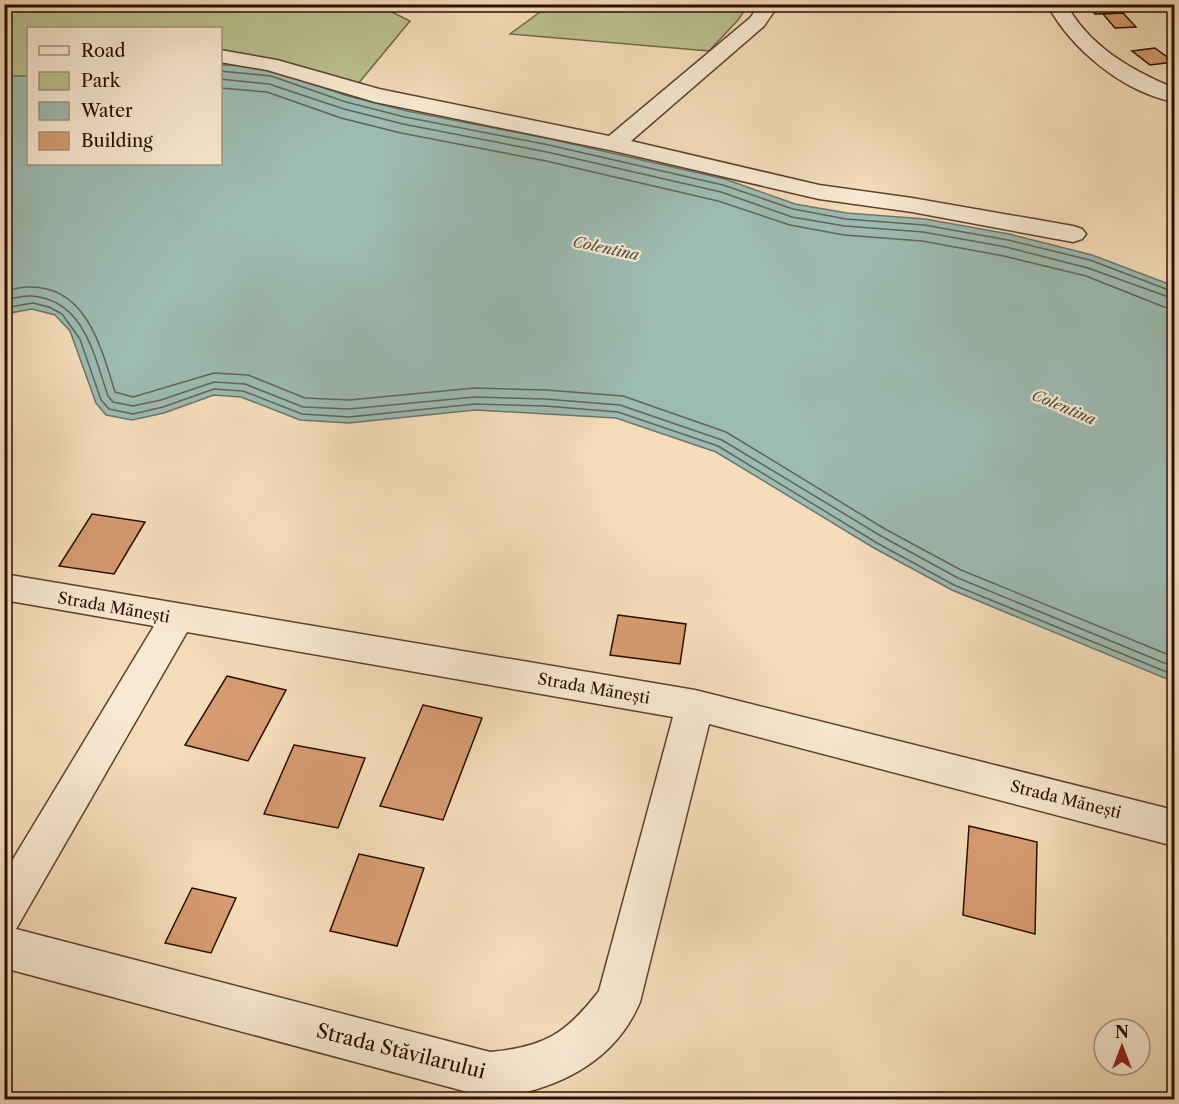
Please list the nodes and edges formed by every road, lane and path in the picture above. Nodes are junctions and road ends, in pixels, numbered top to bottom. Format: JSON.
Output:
{"nodes":[{"id":1,"x":770,"y":4,"type":"edge"},
{"id":2,"x":1056,"y":4,"type":"edge"},
{"id":3,"x":222,"y":56,"type":"edge"},
{"id":4,"x":1174,"y":96,"type":"edge"},
{"id":5,"x":614,"y":144,"type":"junction"},
{"id":6,"x":1073,"y":234,"type":"dead end"},
{"id":7,"x":4,"y":586,"type":"edge"},
{"id":8,"x":177,"y":618,"type":"junction"},
{"id":9,"x":695,"y":705,"type":"junction"},
{"id":10,"x":1174,"y":828,"type":"edge"},
{"id":11,"x":4,"y":914,"type":"edge"},
{"id":12,"x":4,"y":946,"type":"edge"}],
"edges":[{"from":1,"to":5,"type":"street"},
{"from":2,"to":4,"type":"street"},
{"from":3,"to":5,"type":"street"},
{"from":5,"to":6,"type":"street"},
{"from":7,"to":8,"type":"street","name":"Strada Mănești"},
{"from":8,"to":9,"type":"street","name":"Strada Mănești"},
{"from":8,"to":11,"type":"street"},
{"from":9,"to":10,"type":"street","name":"Strada Mănești"},
{"from":9,"to":12,"type":"street","name":"Strada Stăvilarului"}]}
